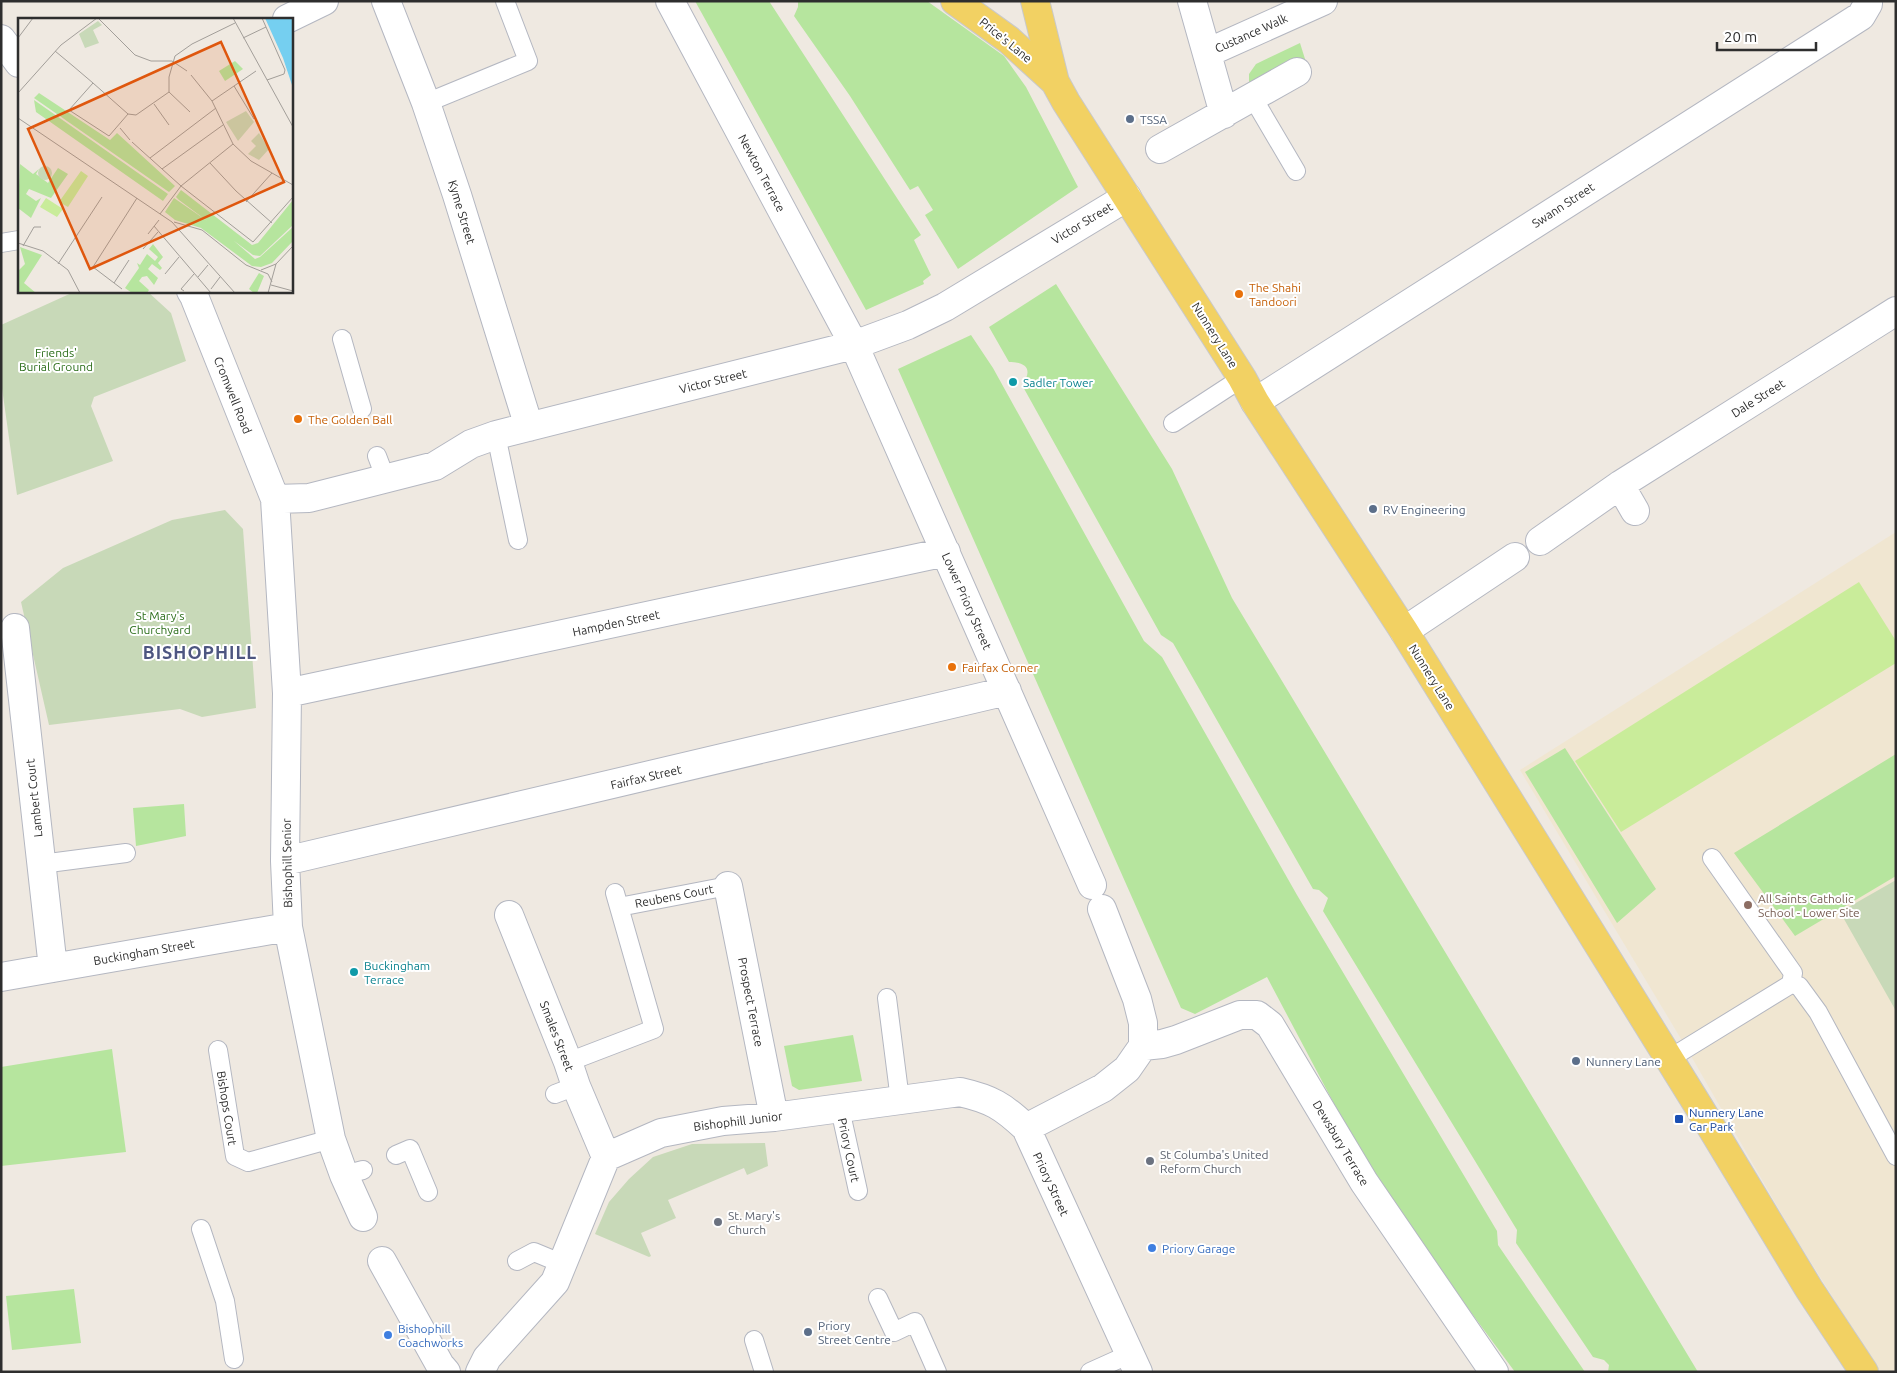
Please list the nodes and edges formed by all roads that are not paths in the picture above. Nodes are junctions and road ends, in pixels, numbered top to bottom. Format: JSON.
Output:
{"nodes":[{"id":1,"x":324,"y":1,"type":"edge"},
{"id":2,"x":386,"y":1,"type":"edge"},
{"id":3,"x":505,"y":1,"type":"edge"},
{"id":4,"x":670,"y":1,"type":"edge"},
{"id":5,"x":955,"y":1,"type":"edge"},
{"id":6,"x":1035,"y":1,"type":"edge"},
{"id":7,"x":1192,"y":1,"type":"edge"},
{"id":8,"x":1323,"y":1,"type":"edge"},
{"id":9,"x":1868,"y":3,"type":"edge"},
{"id":10,"x":289,"y":18,"type":"edge"},
{"id":11,"x":1,"y":39,"type":"edge"},
{"id":12,"x":1207,"y":52,"type":"junction"},
{"id":13,"x":18,"y":62,"type":"edge"},
{"id":14,"x":1297,"y":72,"type":"dead end"},
{"id":15,"x":1055,"y":82,"type":"junction"},
{"id":16,"x":1253,"y":98,"type":"junction"},
{"id":17,"x":426,"y":103,"type":"junction"},
{"id":18,"x":1224,"y":114,"type":"junction"},
{"id":19,"x":1160,"y":149,"type":"dead end"},
{"id":20,"x":1296,"y":171,"type":"dead end"},
{"id":21,"x":1127,"y":197,"type":"junction"},
{"id":22,"x":18,"y":240,"type":"edge"},
{"id":23,"x":1,"y":243,"type":"edge"},
{"id":24,"x":192,"y":292,"type":"edge"},
{"id":25,"x":1896,"y":311,"type":"edge"},
{"id":26,"x":342,"y":339,"type":"dead end"},
{"id":27,"x":854,"y":345,"type":"junction"},
{"id":28,"x":1242,"y":378,"type":"junction"},
{"id":29,"x":1255,"y":402,"type":"junction"},
{"id":30,"x":362,"y":408,"type":"dead end"},
{"id":31,"x":1173,"y":423,"type":"dead end"},
{"id":32,"x":529,"y":427,"type":"junction"},
{"id":33,"x":496,"y":435,"type":"junction"},
{"id":34,"x":1620,"y":485,"type":"junction"},
{"id":35,"x":275,"y":499,"type":"junction"},
{"id":36,"x":1635,"y":511,"type":"dead end"},
{"id":37,"x":518,"y":540,"type":"dead end"},
{"id":38,"x":1540,"y":541,"type":"dead end"},
{"id":39,"x":946,"y":552,"type":"junction"},
{"id":40,"x":1515,"y":557,"type":"dead end"},
{"id":41,"x":15,"y":628,"type":"dead end"},
{"id":42,"x":1404,"y":632,"type":"junction"},
{"id":43,"x":1007,"y":691,"type":"junction"},
{"id":44,"x":287,"y":694,"type":"junction"},
{"id":45,"x":126,"y":853,"type":"dead end"},
{"id":46,"x":1712,"y":858,"type":"dead end"},
{"id":47,"x":285,"y":861,"type":"junction"},
{"id":48,"x":41,"y":864,"type":"junction"},
{"id":49,"x":728,"y":886,"type":"joint"},
{"id":50,"x":509,"y":915,"type":"dead end"},
{"id":51,"x":288,"y":927,"type":"junction"},
{"id":52,"x":53,"y":968,"type":"junction"},
{"id":53,"x":1,"y":977,"type":"edge"},
{"id":54,"x":1791,"y":984,"type":"junction"},
{"id":55,"x":887,"y":998,"type":"dead end"},
{"id":56,"x":1142,"y":1046,"type":"junction"},
{"id":57,"x":218,"y":1050,"type":"dead end"},
{"id":58,"x":1670,"y":1059,"type":"junction"},
{"id":59,"x":567,"y":1081,"type":"junction"},
{"id":60,"x":900,"y":1100,"type":"junction"},
{"id":61,"x":840,"y":1109,"type":"junction"},
{"id":62,"x":774,"y":1117,"type":"junction"},
{"id":63,"x":1026,"y":1128,"type":"junction"},
{"id":64,"x":331,"y":1139,"type":"junction"},
{"id":65,"x":396,"y":1155,"type":"dead end"},
{"id":66,"x":606,"y":1156,"type":"junction"},
{"id":67,"x":1896,"y":1156,"type":"edge"},
{"id":68,"x":858,"y":1191,"type":"dead end"},
{"id":69,"x":428,"y":1192,"type":"dead end"},
{"id":70,"x":363,"y":1217,"type":"dead end"},
{"id":71,"x":201,"y":1229,"type":"dead end"},
{"id":72,"x":382,"y":1261,"type":"dead end"},
{"id":73,"x":517,"y":1261,"type":"dead end"},
{"id":74,"x":563,"y":1264,"type":"junction"},
{"id":75,"x":878,"y":1298,"type":"dead end"},
{"id":76,"x":754,"y":1340,"type":"dead end"},
{"id":77,"x":234,"y":1358,"type":"dead end"},
{"id":78,"x":1134,"y":1363,"type":"edge"},
{"id":79,"x":446,"y":1372,"type":"edge"},
{"id":80,"x":480,"y":1372,"type":"edge"},
{"id":81,"x":764,"y":1372,"type":"edge"},
{"id":82,"x":936,"y":1372,"type":"edge"},
{"id":83,"x":1090,"y":1372,"type":"edge"},
{"id":84,"x":1494,"y":1372,"type":"edge"},
{"id":85,"x":1864,"y":1372,"type":"edge"}],
"edges":[{"from":1,"to":10,"type":"street"},
{"from":2,"to":17,"type":"street","name":"Kyme Street"},
{"from":3,"to":17,"type":"lane"},
{"from":4,"to":27,"type":"street","name":"Newton Terrace"},
{"from":5,"to":15,"type":"main road","name":"Price's Lane"},
{"from":6,"to":15,"type":"main road","name":"Nunnery Lane"},
{"from":7,"to":12,"type":"street"},
{"from":8,"to":12,"type":"street","name":"Custance Walk"},
{"from":9,"to":29,"type":"street","name":"Swann Street"},
{"from":11,"to":13,"type":"street"},
{"from":12,"to":18,"type":"street"},
{"from":14,"to":16,"type":"street"},
{"from":15,"to":21,"type":"main road","name":"Nunnery Lane"},
{"from":16,"to":18,"type":"street"},
{"from":16,"to":20,"type":"lane"},
{"from":17,"to":32,"type":"street","name":"Kyme Street"},
{"from":18,"to":19,"type":"street"},
{"from":21,"to":27,"type":"street","name":"Victor Street"},
{"from":21,"to":28,"type":"main road","name":"Nunnery Lane"},
{"from":22,"to":23,"type":"lane"},
{"from":24,"to":35,"type":"street","name":"Cromwell Road"},
{"from":25,"to":34,"type":"street","name":"Dale Street"},
{"from":26,"to":30,"type":"lane"},
{"from":27,"to":32,"type":"street","name":"Victor Street"},
{"from":27,"to":39,"type":"street","name":"Lower Priory Street"},
{"from":28,"to":29,"type":"main road","name":"Nunnery Lane"},
{"from":28,"to":31,"type":"lane"},
{"from":29,"to":42,"type":"main road","name":"Nunnery Lane"},
{"from":32,"to":33,"type":"street","name":"Victor Street"},
{"from":33,"to":35,"type":"street","name":"Victor Street"},
{"from":33,"to":37,"type":"lane"},
{"from":34,"to":36,"type":"street"},
{"from":34,"to":38,"type":"street","name":"Dale Street"},
{"from":35,"to":44,"type":"street","name":"Bishophill Senior"},
{"from":39,"to":43,"type":"street","name":"Lower Priory Street"},
{"from":39,"to":44,"type":"street","name":"Hampden Street"},
{"from":40,"to":42,"type":"street"},
{"from":41,"to":48,"type":"street","name":"Lambert Court"},
{"from":42,"to":58,"type":"main road","name":"Nunnery Lane"},
{"from":43,"to":47,"type":"street","name":"Fairfax Street"},
{"from":43,"to":56,"type":"street","name":"Lower Priory Street"},
{"from":44,"to":47,"type":"street","name":"Bishophill Senior"},
{"from":45,"to":48,"type":"lane"},
{"from":46,"to":54,"type":"lane"},
{"from":47,"to":51,"type":"street","name":"Bishophill Senior"},
{"from":48,"to":52,"type":"street","name":"Lambert Court"},
{"from":49,"to":59,"type":"lane","name":"Reubens Court"},
{"from":49,"to":62,"type":"street","name":"Prospect Terrace"},
{"from":50,"to":59,"type":"street","name":"Smales Street"},
{"from":51,"to":52,"type":"street","name":"Buckingham Street"},
{"from":51,"to":64,"type":"street","name":"Bishophill Senior"},
{"from":52,"to":53,"type":"street","name":"Buckingham Street"},
{"from":54,"to":58,"type":"lane"},
{"from":54,"to":67,"type":"lane"},
{"from":55,"to":60,"type":"lane"},
{"from":56,"to":63,"type":"street"},
{"from":56,"to":84,"type":"street","name":"Dewsbury Terrace"},
{"from":57,"to":64,"type":"lane","name":"Bishops Court"},
{"from":58,"to":85,"type":"main road","name":"Nunnery Lane"},
{"from":59,"to":66,"type":"street","name":"Smales Street"},
{"from":60,"to":61,"type":"street","name":"Bishophill Junior"},
{"from":60,"to":63,"type":"street","name":"Bishophill Junior"},
{"from":61,"to":62,"type":"street","name":"Bishophill Junior"},
{"from":61,"to":68,"type":"lane","name":"Priory Court"},
{"from":62,"to":66,"type":"street","name":"Bishophill Junior"},
{"from":63,"to":78,"type":"street","name":"Priory Street"},
{"from":64,"to":70,"type":"street","name":"Bishophill Senior"},
{"from":65,"to":69,"type":"lane"},
{"from":66,"to":74,"type":"street"},
{"from":71,"to":77,"type":"lane"},
{"from":72,"to":79,"type":"street"},
{"from":73,"to":74,"type":"lane"},
{"from":74,"to":80,"type":"street"},
{"from":75,"to":82,"type":"lane"},
{"from":76,"to":81,"type":"lane"},
{"from":78,"to":83,"type":"lane"}]}
